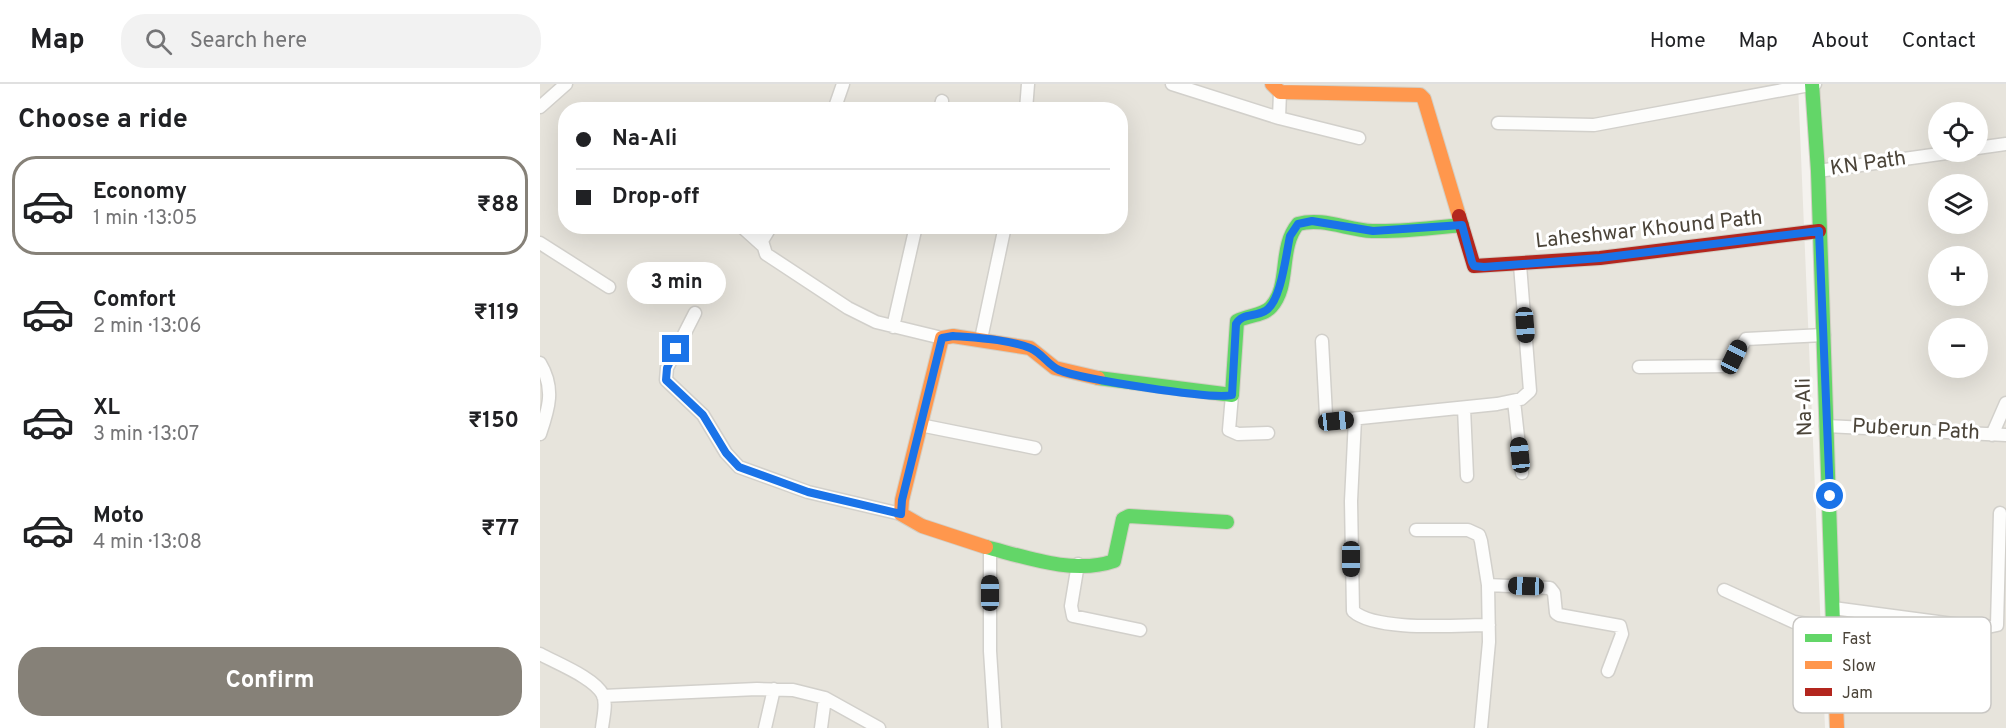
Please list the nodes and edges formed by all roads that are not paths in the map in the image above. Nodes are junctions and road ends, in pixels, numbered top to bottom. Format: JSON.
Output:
{"nodes":[{"id":1,"x":566,"y":84,"type":"edge"},
{"id":2,"x":843,"y":84,"type":"edge"},
{"id":3,"x":1028,"y":84,"type":"edge"},
{"id":4,"x":1172,"y":84,"type":"edge"},
{"id":5,"x":1813,"y":84,"type":"edge"},
{"id":6,"x":1276,"y":88,"type":"edge"},
{"id":7,"x":1300,"y":88,"type":"edge"},
{"id":8,"x":837,"y":102,"type":"edge"},
{"id":9,"x":1027,"y":102,"type":"edge"},
{"id":10,"x":540,"y":107,"type":"edge"},
{"id":11,"x":1279,"y":118,"type":"junction"},
{"id":12,"x":1498,"y":123,"type":"dead end"},
{"id":13,"x":1359,"y":138,"type":"dead end"},
{"id":14,"x":2006,"y":144,"type":"edge"},
{"id":15,"x":1988,"y":146,"type":"edge"},
{"id":16,"x":1928,"y":156,"type":"edge"},
{"id":17,"x":1818,"y":171,"type":"junction"},
{"id":18,"x":1462,"y":225,"type":"junction"},
{"id":19,"x":1819,"y":231,"type":"junction"},
{"id":20,"x":750,"y":234,"type":"edge"},
{"id":21,"x":767,"y":234,"type":"edge"},
{"id":22,"x":914,"y":234,"type":"edge"},
{"id":23,"x":1003,"y":234,"type":"edge"},
{"id":24,"x":540,"y":243,"type":"edge"},
{"id":25,"x":762,"y":245,"type":"junction"},
{"id":26,"x":1520,"y":265,"type":"junction"},
{"id":27,"x":609,"y":287,"type":"dead end"},
{"id":28,"x":695,"y":313,"type":"dead end"},
{"id":29,"x":893,"y":327,"type":"junction"},
{"id":30,"x":1824,"y":335,"type":"junction"},
{"id":31,"x":942,"y":338,"type":"junction"},
{"id":32,"x":981,"y":339,"type":"junction"},
{"id":33,"x":1322,"y":341,"type":"dead end"},
{"id":34,"x":540,"y":363,"type":"edge"},
{"id":35,"x":1639,"y":367,"type":"dead end"},
{"id":36,"x":1232,"y":395,"type":"junction"},
{"id":37,"x":1514,"y":401,"type":"junction"},
{"id":38,"x":2006,"y":403,"type":"edge"},
{"id":39,"x":1464,"y":408,"type":"junction"},
{"id":40,"x":1355,"y":419,"type":"junction"},
{"id":41,"x":920,"y":425,"type":"junction"},
{"id":42,"x":1826,"y":426,"type":"junction"},
{"id":43,"x":1268,"y":433,"type":"dead end"},
{"id":44,"x":540,"y":434,"type":"edge"},
{"id":45,"x":1992,"y":435,"type":"junction"},
{"id":46,"x":2006,"y":435,"type":"edge"},
{"id":47,"x":1035,"y":448,"type":"dead end"},
{"id":48,"x":1522,"y":473,"type":"dead end"},
{"id":49,"x":1467,"y":476,"type":"dead end"},
{"id":50,"x":2000,"y":513,"type":"dead end"},
{"id":51,"x":901,"y":514,"type":"junction"},
{"id":52,"x":1227,"y":522,"type":"dead end"},
{"id":53,"x":1416,"y":530,"type":"dead end"},
{"id":54,"x":990,"y":550,"type":"junction"},
{"id":55,"x":1078,"y":564,"type":"junction"},
{"id":56,"x":1488,"y":585,"type":"junction"},
{"id":57,"x":1724,"y":591,"type":"dead end"},
{"id":58,"x":1833,"y":608,"type":"junction"},
{"id":59,"x":1833,"y":617,"type":"edge"},
{"id":60,"x":1900,"y":617,"type":"edge"},
{"id":61,"x":1793,"y":622,"type":"edge"},
{"id":62,"x":1489,"y":625,"type":"junction"},
{"id":63,"x":1991,"y":626,"type":"edge"},
{"id":64,"x":1140,"y":630,"type":"dead end"},
{"id":65,"x":540,"y":654,"type":"edge"},
{"id":66,"x":1608,"y":671,"type":"dead end"},
{"id":67,"x":774,"y":688,"type":"junction"},
{"id":68,"x":603,"y":696,"type":"junction"},
{"id":69,"x":825,"y":698,"type":"junction"},
{"id":70,"x":1837,"y":713,"type":"edge"},
{"id":71,"x":602,"y":728,"type":"edge"},
{"id":72,"x":765,"y":728,"type":"edge"},
{"id":73,"x":821,"y":728,"type":"edge"},
{"id":74,"x":879,"y":728,"type":"edge"},
{"id":75,"x":995,"y":728,"type":"edge"},
{"id":76,"x":1481,"y":728,"type":"edge"},
{"id":77,"x":1837,"y":728,"type":"edge"}],
"edges":[{"from":1,"to":10,"type":"street"},
{"from":2,"to":8,"type":"street"},
{"from":3,"to":9,"type":"street"},
{"from":4,"to":11,"type":"street"},
{"from":5,"to":12,"type":"street"},
{"from":5,"to":17,"type":"street","name":"Na-Ali"},
{"from":6,"to":7,"type":"street"},
{"from":6,"to":11,"type":"street"},
{"from":7,"to":18,"type":"street"},
{"from":11,"to":13,"type":"street"},
{"from":14,"to":15,"type":"street"},
{"from":16,"to":17,"type":"street","name":"KN Path"},
{"from":17,"to":19,"type":"street","name":"Na-Ali"},
{"from":18,"to":26,"type":"street"},
{"from":18,"to":36,"type":"street"},
{"from":19,"to":26,"type":"street","name":"Laheshwar Khound Path"},
{"from":19,"to":30,"type":"street","name":"Na-Ali"},
{"from":20,"to":25,"type":"street"},
{"from":21,"to":25,"type":"street"},
{"from":22,"to":29,"type":"street"},
{"from":23,"to":32,"type":"street"},
{"from":24,"to":27,"type":"street"},
{"from":25,"to":29,"type":"street"},
{"from":26,"to":37,"type":"street","name":"Laheshwar Khound Path"},
{"from":28,"to":51,"type":"street"},
{"from":29,"to":31,"type":"street"},
{"from":30,"to":35,"type":"street"},
{"from":30,"to":42,"type":"street","name":"Na-Ali"},
{"from":31,"to":32,"type":"street"},
{"from":31,"to":41,"type":"street"},
{"from":32,"to":36,"type":"street"},
{"from":33,"to":40,"type":"street"},
{"from":34,"to":44,"type":"street"},
{"from":36,"to":43,"type":"street"},
{"from":37,"to":39,"type":"street"},
{"from":37,"to":48,"type":"street"},
{"from":38,"to":45,"type":"street"},
{"from":39,"to":40,"type":"street"},
{"from":39,"to":49,"type":"street"},
{"from":40,"to":62,"type":"street"},
{"from":41,"to":47,"type":"street"},
{"from":41,"to":51,"type":"street"},
{"from":42,"to":45,"type":"street","name":"Puberun Path"},
{"from":42,"to":58,"type":"street","name":"Na-Ali"},
{"from":45,"to":46,"type":"street","name":"Puberun Path"},
{"from":50,"to":63,"type":"street"},
{"from":51,"to":54,"type":"street"},
{"from":52,"to":55,"type":"street"},
{"from":53,"to":56,"type":"street"},
{"from":54,"to":55,"type":"street"},
{"from":54,"to":75,"type":"street"},
{"from":55,"to":64,"type":"street"},
{"from":56,"to":62,"type":"street"},
{"from":56,"to":66,"type":"street"},
{"from":57,"to":61,"type":"street"},
{"from":58,"to":59,"type":"street","name":"Na-Ali"},
{"from":58,"to":60,"type":"street"},
{"from":62,"to":76,"type":"street"},
{"from":65,"to":68,"type":"street"},
{"from":67,"to":68,"type":"street"},
{"from":67,"to":69,"type":"street"},
{"from":67,"to":72,"type":"street"},
{"from":68,"to":71,"type":"street"},
{"from":69,"to":73,"type":"street"},
{"from":69,"to":74,"type":"street"},
{"from":70,"to":77,"type":"street","name":"Na-Ali"}]}
